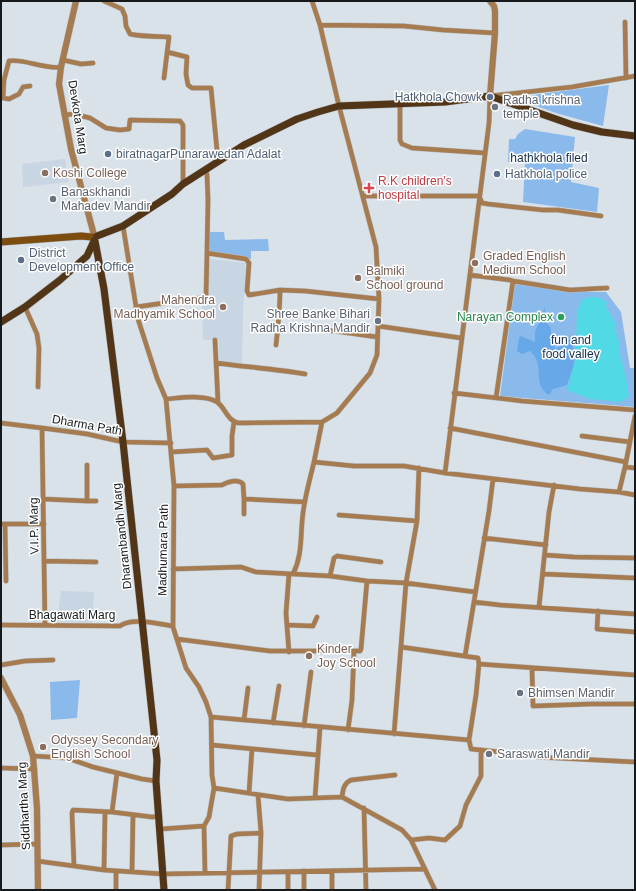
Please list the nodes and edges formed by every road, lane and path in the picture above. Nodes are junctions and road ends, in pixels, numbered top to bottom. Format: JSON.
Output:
{"nodes":[{"id":1,"x":76,"y":1,"type":"edge"},
{"id":2,"x":104,"y":1,"type":"edge"},
{"id":3,"x":312,"y":1,"type":"edge"},
{"id":4,"x":491,"y":1,"type":"edge"},
{"id":5,"x":625,"y":22,"type":"dead end"},
{"id":6,"x":320,"y":25,"type":"junction"},
{"id":7,"x":495,"y":33,"type":"junction"},
{"id":8,"x":167,"y":52,"type":"junction"},
{"id":9,"x":63,"y":60,"type":"junction"},
{"id":10,"x":93,"y":63,"type":"dead end"},
{"id":11,"x":62,"y":67,"type":"junction"},
{"id":12,"x":635,"y":76,"type":"edge"},
{"id":13,"x":164,"y":78,"type":"dead end"},
{"id":14,"x":626,"y":78,"type":"junction"},
{"id":15,"x":3,"y":80,"type":"edge"},
{"id":16,"x":30,"y":86,"type":"dead end"},
{"id":17,"x":490,"y":96,"type":"junction"},
{"id":18,"x":400,"y":103,"type":"junction"},
{"id":19,"x":339,"y":106,"type":"junction"},
{"id":20,"x":64,"y":115,"type":"junction"},
{"id":21,"x":635,"y":136,"type":"edge"},
{"id":22,"x":485,"y":153,"type":"junction"},
{"id":23,"x":223,"y":159,"type":"junction"},
{"id":24,"x":206,"y":170,"type":"junction"},
{"id":25,"x":183,"y":184,"type":"junction"},
{"id":26,"x":363,"y":196,"type":"junction"},
{"id":27,"x":479,"y":196,"type":"junction"},
{"id":28,"x":601,"y":216,"type":"dead end"},
{"id":29,"x":123,"y":226,"type":"junction"},
{"id":30,"x":94,"y":238,"type":"junction"},
{"id":31,"x":1,"y":242,"type":"edge"},
{"id":32,"x":207,"y":253,"type":"junction"},
{"id":33,"x":470,"y":275,"type":"junction"},
{"id":34,"x":513,"y":281,"type":"junction"},
{"id":35,"x":607,"y":288,"type":"dead end"},
{"id":36,"x":280,"y":290,"type":"junction"},
{"id":37,"x":379,"y":300,"type":"junction"},
{"id":38,"x":25,"y":307,"type":"junction"},
{"id":39,"x":136,"y":307,"type":"junction"},
{"id":40,"x":1,"y":322,"type":"edge"},
{"id":41,"x":378,"y":326,"type":"junction"},
{"id":42,"x":303,"y":329,"type":"dead end"},
{"id":43,"x":377,"y":337,"type":"junction"},
{"id":44,"x":461,"y":338,"type":"junction"},
{"id":45,"x":215,"y":340,"type":"dead end"},
{"id":46,"x":276,"y":345,"type":"dead end"},
{"id":47,"x":216,"y":364,"type":"junction"},
{"id":48,"x":305,"y":374,"type":"dead end"},
{"id":49,"x":38,"y":387,"type":"dead end"},
{"id":50,"x":454,"y":393,"type":"junction"},
{"id":51,"x":496,"y":398,"type":"junction"},
{"id":52,"x":166,"y":399,"type":"junction"},
{"id":53,"x":218,"y":402,"type":"junction"},
{"id":54,"x":635,"y":410,"type":"edge"},
{"id":55,"x":635,"y":416,"type":"edge"},
{"id":56,"x":234,"y":422,"type":"junction"},
{"id":57,"x":322,"y":422,"type":"junction"},
{"id":58,"x":1,"y":424,"type":"edge"},
{"id":59,"x":42,"y":428,"type":"junction"},
{"id":60,"x":450,"y":428,"type":"junction"},
{"id":61,"x":582,"y":436,"type":"dead end"},
{"id":62,"x":123,"y":442,"type":"junction"},
{"id":63,"x":630,"y":442,"type":"junction"},
{"id":64,"x":170,"y":443,"type":"junction"},
{"id":65,"x":171,"y":452,"type":"junction"},
{"id":66,"x":314,"y":462,"type":"junction"},
{"id":67,"x":87,"y":465,"type":"dead end"},
{"id":68,"x":625,"y":465,"type":"junction"},
{"id":69,"x":419,"y":468,"type":"junction"},
{"id":70,"x":635,"y":468,"type":"edge"},
{"id":71,"x":445,"y":473,"type":"junction"},
{"id":72,"x":493,"y":479,"type":"junction"},
{"id":73,"x":554,"y":485,"type":"junction"},
{"id":74,"x":174,"y":486,"type":"junction"},
{"id":75,"x":619,"y":492,"type":"junction"},
{"id":76,"x":635,"y":495,"type":"edge"},
{"id":77,"x":43,"y":499,"type":"junction"},
{"id":78,"x":244,"y":499,"type":"junction"},
{"id":79,"x":87,"y":501,"type":"junction"},
{"id":80,"x":96,"y":501,"type":"dead end"},
{"id":81,"x":305,"y":502,"type":"junction"},
{"id":82,"x":244,"y":514,"type":"dead end"},
{"id":83,"x":339,"y":515,"type":"dead end"},
{"id":84,"x":417,"y":521,"type":"junction"},
{"id":85,"x":3,"y":524,"type":"edge"},
{"id":86,"x":44,"y":524,"type":"junction"},
{"id":87,"x":484,"y":538,"type":"junction"},
{"id":88,"x":546,"y":545,"type":"junction"},
{"id":89,"x":545,"y":554,"type":"junction"},
{"id":90,"x":635,"y":558,"type":"edge"},
{"id":91,"x":44,"y":561,"type":"junction"},
{"id":92,"x":96,"y":562,"type":"dead end"},
{"id":93,"x":381,"y":562,"type":"dead end"},
{"id":94,"x":172,"y":569,"type":"junction"},
{"id":95,"x":291,"y":574,"type":"junction"},
{"id":96,"x":543,"y":574,"type":"junction"},
{"id":97,"x":330,"y":576,"type":"junction"},
{"id":98,"x":635,"y":578,"type":"edge"},
{"id":99,"x":6,"y":581,"type":"dead end"},
{"id":100,"x":367,"y":581,"type":"junction"},
{"id":101,"x":406,"y":583,"type":"junction"},
{"id":102,"x":475,"y":592,"type":"junction"},
{"id":103,"x":474,"y":602,"type":"junction"},
{"id":104,"x":539,"y":607,"type":"junction"},
{"id":105,"x":598,"y":611,"type":"junction"},
{"id":106,"x":635,"y":614,"type":"edge"},
{"id":107,"x":317,"y":617,"type":"dead end"},
{"id":108,"x":142,"y":621,"type":"junction"},
{"id":109,"x":1,"y":625,"type":"edge"},
{"id":110,"x":45,"y":625,"type":"junction"},
{"id":111,"x":287,"y":625,"type":"junction"},
{"id":112,"x":173,"y":626,"type":"junction"},
{"id":113,"x":635,"y":632,"type":"edge"},
{"id":114,"x":177,"y":639,"type":"junction"},
{"id":115,"x":401,"y":647,"type":"junction"},
{"id":116,"x":354,"y":651,"type":"junction"},
{"id":117,"x":289,"y":652,"type":"junction"},
{"id":118,"x":465,"y":656,"type":"junction"},
{"id":119,"x":53,"y":660,"type":"dead end"},
{"id":120,"x":479,"y":664,"type":"junction"},
{"id":121,"x":1,"y":665,"type":"edge"},
{"id":122,"x":532,"y":669,"type":"junction"},
{"id":123,"x":311,"y":672,"type":"dead end"},
{"id":124,"x":635,"y":675,"type":"edge"},
{"id":125,"x":1,"y":678,"type":"edge"},
{"id":126,"x":279,"y":686,"type":"dead end"},
{"id":127,"x":248,"y":688,"type":"dead end"},
{"id":128,"x":635,"y":704,"type":"edge"},
{"id":129,"x":211,"y":717,"type":"junction"},
{"id":130,"x":244,"y":720,"type":"junction"},
{"id":131,"x":273,"y":723,"type":"junction"},
{"id":132,"x":304,"y":726,"type":"junction"},
{"id":133,"x":320,"y":728,"type":"junction"},
{"id":134,"x":348,"y":730,"type":"junction"},
{"id":135,"x":394,"y":734,"type":"junction"},
{"id":136,"x":469,"y":740,"type":"junction"},
{"id":137,"x":212,"y":745,"type":"junction"},
{"id":138,"x":252,"y":749,"type":"junction"},
{"id":139,"x":481,"y":750,"type":"junction"},
{"id":140,"x":317,"y":755,"type":"junction"},
{"id":141,"x":529,"y":755,"type":"dead end"},
{"id":142,"x":33,"y":756,"type":"junction"},
{"id":143,"x":538,"y":756,"type":"dead end"},
{"id":144,"x":635,"y":762,"type":"edge"},
{"id":145,"x":1,"y":768,"type":"edge"},
{"id":146,"x":35,"y":769,"type":"junction"},
{"id":147,"x":116,"y":772,"type":"junction"},
{"id":148,"x":394,"y":775,"type":"dead end"},
{"id":149,"x":156,"y":781,"type":"junction"},
{"id":150,"x":214,"y":788,"type":"junction"},
{"id":151,"x":249,"y":794,"type":"junction"},
{"id":152,"x":258,"y":795,"type":"junction"},
{"id":153,"x":342,"y":797,"type":"junction"},
{"id":154,"x":315,"y":798,"type":"junction"},
{"id":155,"x":364,"y":808,"type":"junction"},
{"id":156,"x":105,"y":812,"type":"junction"},
{"id":157,"x":112,"y":812,"type":"junction"},
{"id":158,"x":133,"y":815,"type":"junction"},
{"id":159,"x":160,"y":816,"type":"junction"},
{"id":160,"x":204,"y":826,"type":"junction"},
{"id":161,"x":161,"y":829,"type":"junction"},
{"id":162,"x":261,"y":833,"type":"junction"},
{"id":163,"x":411,"y":840,"type":"junction"},
{"id":164,"x":37,"y":844,"type":"junction"},
{"id":165,"x":1,"y":845,"type":"edge"},
{"id":166,"x":37,"y":861,"type":"junction"},
{"id":167,"x":74,"y":866,"type":"junction"},
{"id":168,"x":365,"y":869,"type":"junction"},
{"id":169,"x":424,"y":869,"type":"junction"},
{"id":170,"x":104,"y":870,"type":"junction"},
{"id":171,"x":116,"y":871,"type":"junction"},
{"id":172,"x":304,"y":871,"type":"junction"},
{"id":173,"x":332,"y":871,"type":"junction"},
{"id":174,"x":132,"y":872,"type":"junction"},
{"id":175,"x":205,"y":872,"type":"junction"},
{"id":176,"x":288,"y":872,"type":"junction"},
{"id":177,"x":229,"y":873,"type":"junction"},
{"id":178,"x":260,"y":873,"type":"junction"},
{"id":179,"x":163,"y":874,"type":"junction"},
{"id":180,"x":38,"y":890,"type":"edge"},
{"id":181,"x":116,"y":890,"type":"edge"},
{"id":182,"x":164,"y":890,"type":"edge"},
{"id":183,"x":228,"y":890,"type":"edge"},
{"id":184,"x":259,"y":890,"type":"edge"},
{"id":185,"x":288,"y":890,"type":"edge"},
{"id":186,"x":304,"y":890,"type":"edge"},
{"id":187,"x":332,"y":890,"type":"edge"},
{"id":188,"x":366,"y":890,"type":"edge"},
{"id":189,"x":435,"y":890,"type":"edge"}],
"edges":[{"from":1,"to":9,"type":"street","name":"Devkota Marg"},
{"from":2,"to":8,"type":"street"},
{"from":3,"to":6,"type":"street"},
{"from":4,"to":7,"type":"street"},
{"from":5,"to":14,"type":"street"},
{"from":6,"to":7,"type":"street"},
{"from":6,"to":19,"type":"street"},
{"from":7,"to":17,"type":"street"},
{"from":8,"to":13,"type":"street"},
{"from":8,"to":23,"type":"street"},
{"from":9,"to":10,"type":"street"},
{"from":9,"to":11,"type":"street","name":"Devkota Marg"},
{"from":11,"to":15,"type":"street"},
{"from":11,"to":20,"type":"street","name":"Devkota Marg"},
{"from":12,"to":14,"type":"street"},
{"from":14,"to":17,"type":"street"},
{"from":15,"to":16,"type":"street"},
{"from":17,"to":18,"type":"main road"},
{"from":17,"to":21,"type":"main road"},
{"from":17,"to":22,"type":"street"},
{"from":18,"to":19,"type":"main road"},
{"from":18,"to":22,"type":"street"},
{"from":19,"to":23,"type":"main road"},
{"from":19,"to":26,"type":"street"},
{"from":20,"to":25,"type":"street"},
{"from":20,"to":30,"type":"street","name":"Devkota Marg"},
{"from":22,"to":27,"type":"street"},
{"from":23,"to":24,"type":"main road"},
{"from":24,"to":25,"type":"main road"},
{"from":24,"to":32,"type":"street"},
{"from":25,"to":29,"type":"main road"},
{"from":26,"to":27,"type":"street"},
{"from":26,"to":37,"type":"street"},
{"from":27,"to":28,"type":"street"},
{"from":27,"to":33,"type":"street"},
{"from":29,"to":30,"type":"main road"},
{"from":29,"to":39,"type":"street","name":"Madhumara Path"},
{"from":30,"to":31,"type":"main road"},
{"from":30,"to":38,"type":"main road"},
{"from":30,"to":62,"type":"main road","name":"Dharambandh Marg"},
{"from":32,"to":36,"type":"street"},
{"from":32,"to":39,"type":"street"},
{"from":33,"to":34,"type":"street"},
{"from":33,"to":44,"type":"street"},
{"from":34,"to":35,"type":"street"},
{"from":34,"to":51,"type":"street"},
{"from":36,"to":37,"type":"street"},
{"from":36,"to":46,"type":"street"},
{"from":37,"to":41,"type":"street"},
{"from":38,"to":40,"type":"main road"},
{"from":38,"to":49,"type":"street"},
{"from":39,"to":52,"type":"street","name":"Madhumara Path"},
{"from":41,"to":43,"type":"street"},
{"from":41,"to":44,"type":"street"},
{"from":42,"to":43,"type":"street"},
{"from":43,"to":57,"type":"street"},
{"from":44,"to":50,"type":"street"},
{"from":45,"to":47,"type":"street"},
{"from":47,"to":48,"type":"street"},
{"from":47,"to":53,"type":"street"},
{"from":50,"to":51,"type":"street"},
{"from":50,"to":60,"type":"street"},
{"from":51,"to":54,"type":"street"},
{"from":52,"to":53,"type":"street"},
{"from":52,"to":64,"type":"street","name":"Madhumara Path"},
{"from":53,"to":56,"type":"street"},
{"from":55,"to":63,"type":"street"},
{"from":56,"to":57,"type":"street"},
{"from":56,"to":65,"type":"street"},
{"from":57,"to":66,"type":"street"},
{"from":58,"to":59,"type":"street","name":"Dharma Path"},
{"from":59,"to":62,"type":"street","name":"Dharma Path"},
{"from":59,"to":77,"type":"street","name":"V.I.P. Marg"},
{"from":60,"to":68,"type":"street"},
{"from":60,"to":71,"type":"street"},
{"from":61,"to":63,"type":"street"},
{"from":62,"to":64,"type":"street","name":"Dharma Path"},
{"from":62,"to":108,"type":"main road","name":"Dharambandh Marg"},
{"from":63,"to":68,"type":"street"},
{"from":64,"to":65,"type":"street","name":"Madhumara Path"},
{"from":65,"to":74,"type":"street","name":"Madhumara Path"},
{"from":66,"to":69,"type":"street"},
{"from":66,"to":81,"type":"street"},
{"from":67,"to":79,"type":"street"},
{"from":68,"to":70,"type":"street"},
{"from":68,"to":75,"type":"street"},
{"from":69,"to":71,"type":"street"},
{"from":69,"to":84,"type":"street"},
{"from":71,"to":72,"type":"street"},
{"from":72,"to":73,"type":"street"},
{"from":72,"to":87,"type":"street"},
{"from":73,"to":75,"type":"street"},
{"from":73,"to":88,"type":"street"},
{"from":74,"to":78,"type":"street"},
{"from":74,"to":94,"type":"street","name":"Madhumara Path"},
{"from":75,"to":76,"type":"street"},
{"from":77,"to":79,"type":"street"},
{"from":77,"to":86,"type":"street","name":"V.I.P. Marg"},
{"from":78,"to":81,"type":"street"},
{"from":78,"to":82,"type":"street"},
{"from":79,"to":80,"type":"street"},
{"from":81,"to":95,"type":"street"},
{"from":83,"to":84,"type":"street"},
{"from":84,"to":101,"type":"street"},
{"from":85,"to":86,"type":"street"},
{"from":85,"to":99,"type":"street"},
{"from":86,"to":91,"type":"street","name":"V.I.P. Marg"},
{"from":87,"to":88,"type":"street"},
{"from":87,"to":102,"type":"street"},
{"from":88,"to":89,"type":"street"},
{"from":89,"to":90,"type":"street"},
{"from":89,"to":96,"type":"street"},
{"from":91,"to":92,"type":"street"},
{"from":91,"to":110,"type":"street","name":"V.I.P. Marg"},
{"from":93,"to":97,"type":"street"},
{"from":94,"to":95,"type":"street"},
{"from":94,"to":112,"type":"street","name":"Madhumara Path"},
{"from":95,"to":97,"type":"street"},
{"from":95,"to":111,"type":"street"},
{"from":96,"to":98,"type":"street"},
{"from":96,"to":104,"type":"street"},
{"from":97,"to":100,"type":"street"},
{"from":100,"to":101,"type":"street"},
{"from":100,"to":116,"type":"street"},
{"from":101,"to":102,"type":"street"},
{"from":101,"to":115,"type":"street"},
{"from":102,"to":103,"type":"street"},
{"from":103,"to":104,"type":"street"},
{"from":103,"to":118,"type":"street"},
{"from":104,"to":105,"type":"street"},
{"from":105,"to":106,"type":"street"},
{"from":105,"to":113,"type":"street"},
{"from":107,"to":111,"type":"street"},
{"from":108,"to":110,"type":"street","name":"Bhagawati Marg"},
{"from":108,"to":112,"type":"street","name":"Bhagawati Marg"},
{"from":108,"to":149,"type":"main road","name":"Dharambandh Marg"},
{"from":109,"to":110,"type":"street","name":"Bhagawati Marg"},
{"from":111,"to":117,"type":"street"},
{"from":112,"to":114,"type":"street","name":"Madhumara Path"},
{"from":114,"to":117,"type":"street"},
{"from":114,"to":129,"type":"street","name":"Madhumara Path"},
{"from":115,"to":118,"type":"street"},
{"from":115,"to":135,"type":"street"},
{"from":116,"to":117,"type":"street"},
{"from":116,"to":134,"type":"street"},
{"from":118,"to":120,"type":"street"},
{"from":119,"to":121,"type":"street"},
{"from":120,"to":122,"type":"street"},
{"from":120,"to":136,"type":"street"},
{"from":122,"to":124,"type":"street"},
{"from":122,"to":128,"type":"street"},
{"from":123,"to":132,"type":"street"},
{"from":125,"to":142,"type":"street","name":"Siddhartha Marg"},
{"from":126,"to":131,"type":"street"},
{"from":127,"to":130,"type":"street"},
{"from":129,"to":130,"type":"street"},
{"from":129,"to":137,"type":"street","name":"Madhumara Path"},
{"from":130,"to":131,"type":"street"},
{"from":131,"to":132,"type":"street"},
{"from":132,"to":133,"type":"street"},
{"from":133,"to":134,"type":"street"},
{"from":133,"to":140,"type":"street"},
{"from":134,"to":135,"type":"street"},
{"from":135,"to":136,"type":"street"},
{"from":136,"to":139,"type":"street"},
{"from":137,"to":138,"type":"street"},
{"from":137,"to":150,"type":"street","name":"Madhumara Path"},
{"from":138,"to":140,"type":"street"},
{"from":138,"to":151,"type":"street"},
{"from":139,"to":141,"type":"street"},
{"from":139,"to":163,"type":"street"},
{"from":140,"to":154,"type":"street"},
{"from":142,"to":146,"type":"street","name":"Siddhartha Marg"},
{"from":142,"to":147,"type":"street"},
{"from":143,"to":144,"type":"street"},
{"from":145,"to":146,"type":"street"},
{"from":146,"to":164,"type":"street","name":"Siddhartha Marg"},
{"from":147,"to":149,"type":"street"},
{"from":147,"to":157,"type":"street"},
{"from":148,"to":153,"type":"street"},
{"from":149,"to":159,"type":"main road","name":"Dharambandh Marg"},
{"from":150,"to":151,"type":"street"},
{"from":150,"to":160,"type":"street","name":"Madhumara Path"},
{"from":151,"to":152,"type":"street"},
{"from":152,"to":154,"type":"street"},
{"from":152,"to":162,"type":"street"},
{"from":153,"to":154,"type":"street"},
{"from":153,"to":155,"type":"street"},
{"from":155,"to":163,"type":"street"},
{"from":155,"to":168,"type":"street"},
{"from":156,"to":157,"type":"street"},
{"from":156,"to":167,"type":"street"},
{"from":156,"to":170,"type":"street"},
{"from":157,"to":158,"type":"street"},
{"from":158,"to":159,"type":"street"},
{"from":158,"to":174,"type":"street"},
{"from":159,"to":161,"type":"main road","name":"Dharambandh Marg"},
{"from":160,"to":161,"type":"street"},
{"from":160,"to":175,"type":"street"},
{"from":161,"to":179,"type":"main road","name":"Dharambandh Marg"},
{"from":162,"to":177,"type":"street"},
{"from":162,"to":178,"type":"street"},
{"from":163,"to":169,"type":"street"},
{"from":164,"to":165,"type":"street"},
{"from":164,"to":166,"type":"street","name":"Siddhartha Marg"},
{"from":166,"to":167,"type":"street"},
{"from":166,"to":180,"type":"street","name":"Siddhartha Marg"},
{"from":167,"to":170,"type":"street"},
{"from":168,"to":169,"type":"street"},
{"from":168,"to":173,"type":"street"},
{"from":168,"to":188,"type":"street"},
{"from":169,"to":189,"type":"street"},
{"from":170,"to":171,"type":"street"},
{"from":171,"to":174,"type":"street"},
{"from":171,"to":181,"type":"street"},
{"from":172,"to":173,"type":"street"},
{"from":172,"to":176,"type":"street"},
{"from":172,"to":186,"type":"street"},
{"from":173,"to":187,"type":"street"},
{"from":174,"to":179,"type":"street"},
{"from":175,"to":177,"type":"street"},
{"from":175,"to":179,"type":"street"},
{"from":176,"to":178,"type":"street"},
{"from":176,"to":185,"type":"street"},
{"from":177,"to":178,"type":"street"},
{"from":177,"to":183,"type":"street"},
{"from":178,"to":184,"type":"street"},
{"from":179,"to":182,"type":"main road","name":"Dharambandh Marg"}]}
